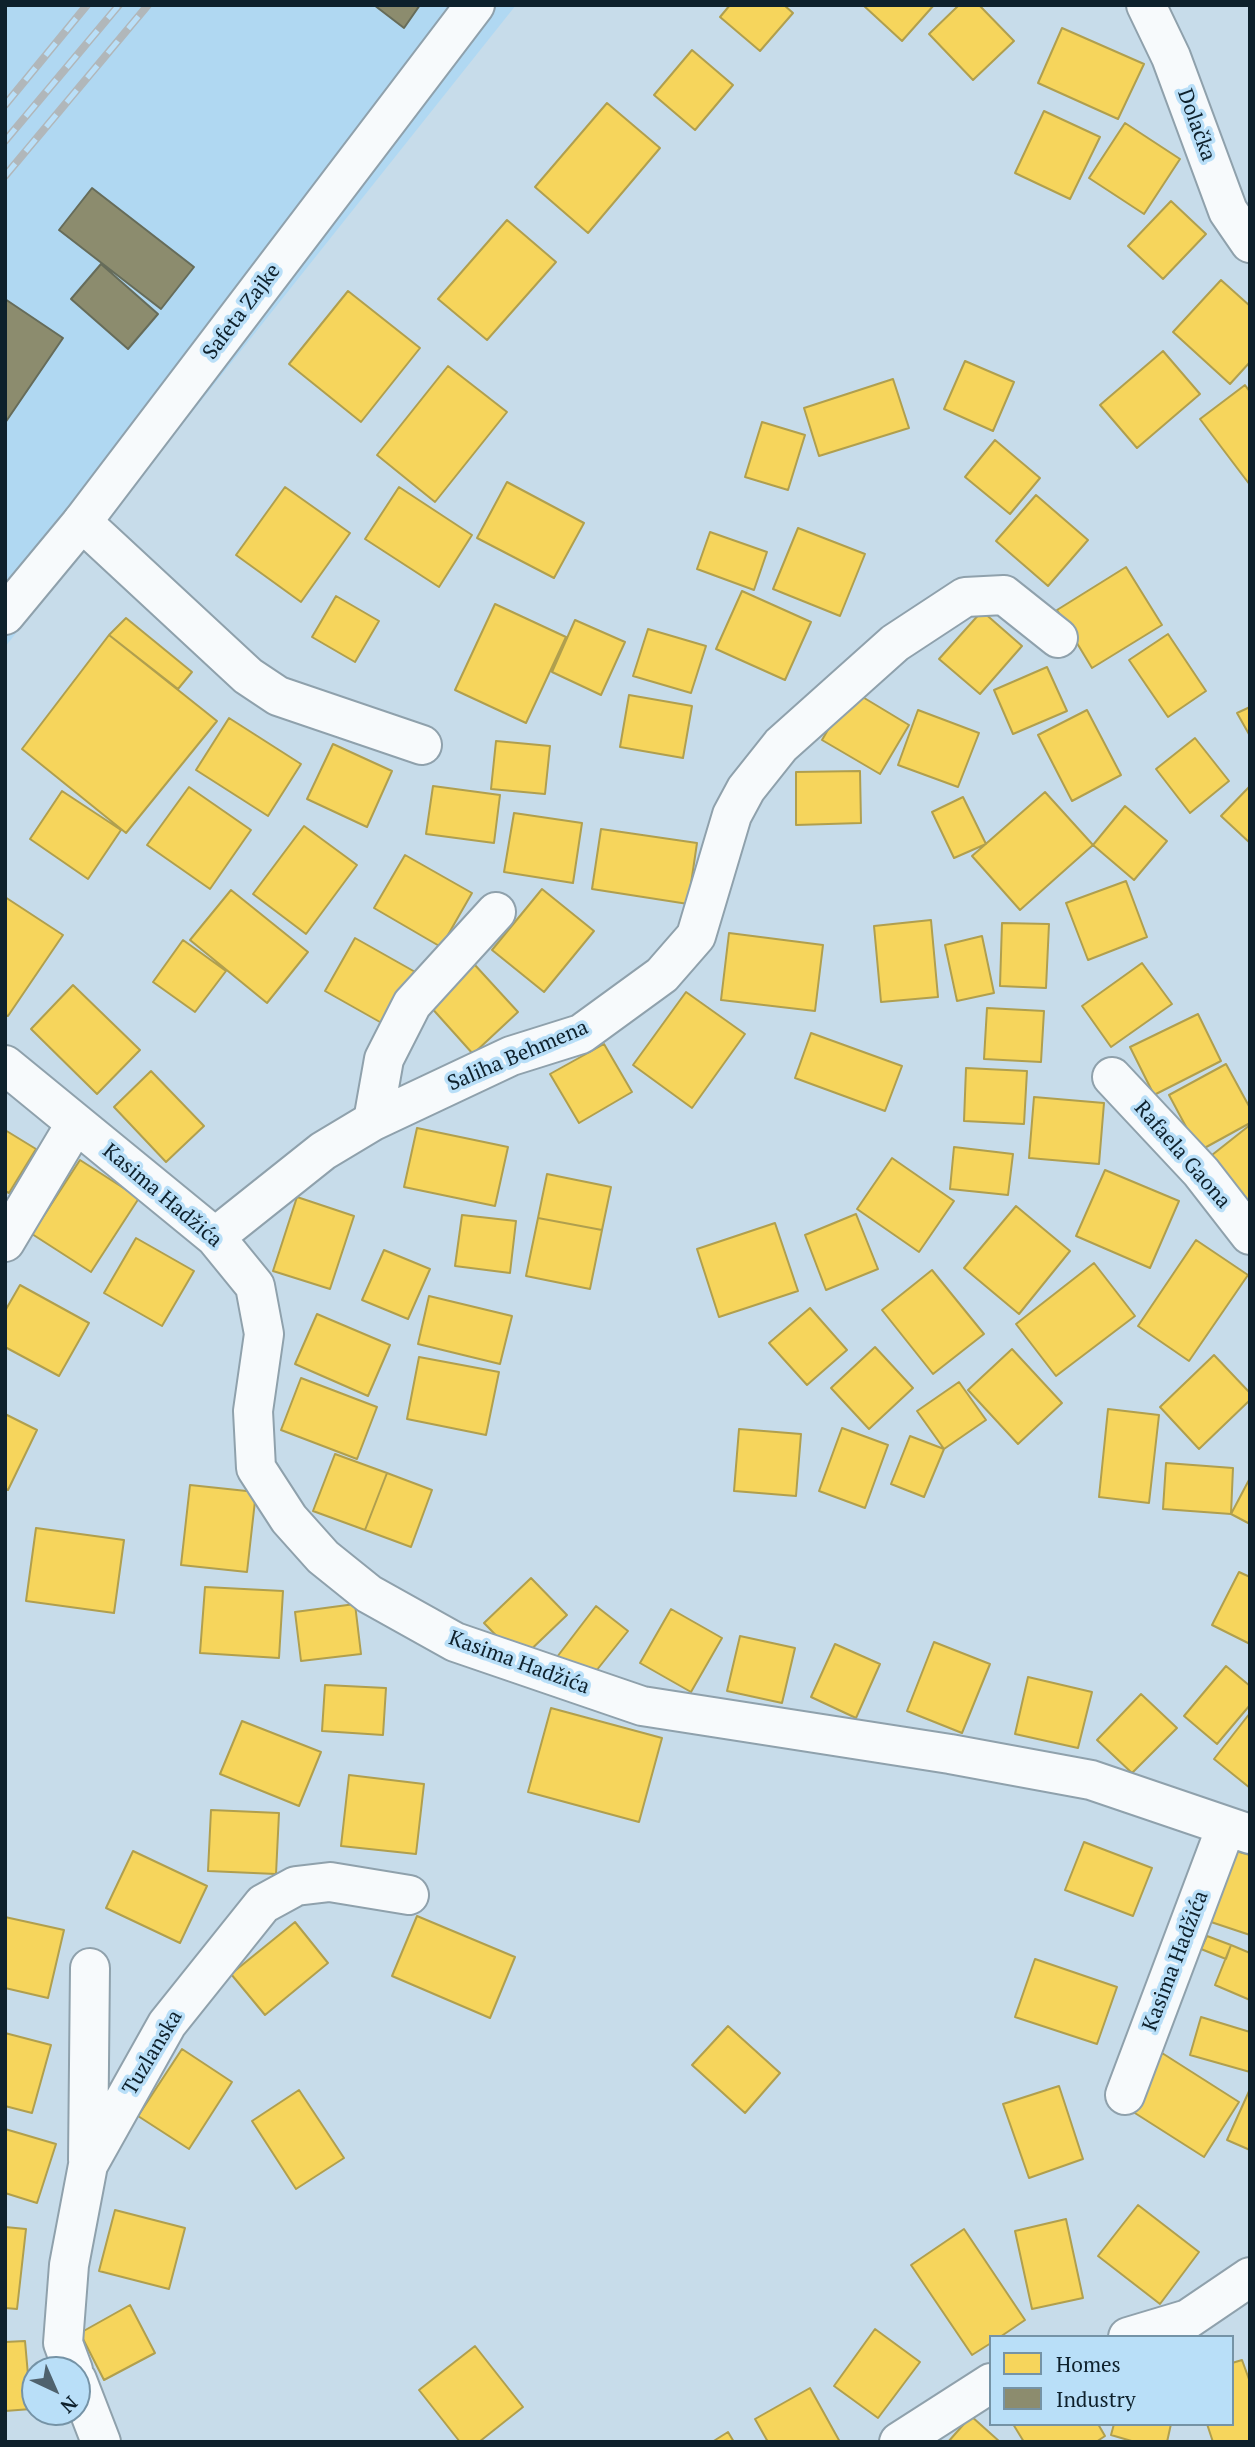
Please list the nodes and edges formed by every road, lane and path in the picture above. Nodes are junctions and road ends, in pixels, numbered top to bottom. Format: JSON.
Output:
{"nodes":[{"id":1,"x":475,"y":5,"type":"edge"},
{"id":2,"x":1146,"y":5,"type":"edge"},
{"id":3,"x":1250,"y":243,"type":"edge"},
{"id":4,"x":82,"y":522,"type":"junction"},
{"id":5,"x":5,"y":615,"type":"edge"},
{"id":6,"x":1058,"y":638,"type":"dead end"},
{"id":7,"x":422,"y":745,"type":"dead end"},
{"id":8,"x":496,"y":912,"type":"dead end"},
{"id":9,"x":5,"y":1065,"type":"edge"},
{"id":10,"x":1112,"y":1077,"type":"dead end"},
{"id":11,"x":373,"y":1121,"type":"junction"},
{"id":12,"x":76,"y":1123,"type":"junction"},
{"id":13,"x":1250,"y":1235,"type":"edge"},
{"id":14,"x":215,"y":1237,"type":"junction"},
{"id":15,"x":5,"y":1242,"type":"edge"},
{"id":16,"x":1238,"y":1831,"type":"edge"},
{"id":17,"x":409,"y":1895,"type":"dead end"},
{"id":18,"x":90,"y":1968,"type":"dead end"},
{"id":19,"x":1125,"y":2095,"type":"dead end"},
{"id":20,"x":88,"y":2165,"type":"junction"},
{"id":21,"x":1250,"y":2277,"type":"edge"},
{"id":22,"x":1135,"y":2335,"type":"edge"},
{"id":23,"x":68,"y":2356,"type":"edge"},
{"id":24,"x":989,"y":2384,"type":"edge"},
{"id":25,"x":91,"y":2416,"type":"edge"},
{"id":26,"x":101,"y":2442,"type":"edge"},
{"id":27,"x":899,"y":2442,"type":"edge"}],
"edges":[{"from":1,"to":4,"type":"street","name":"Safeta Zajke"},
{"from":2,"to":3,"type":"street","name":"Dolačka"},
{"from":4,"to":5,"type":"street","name":"Safeta Zajke"},
{"from":4,"to":7,"type":"street"},
{"from":6,"to":11,"type":"street","name":"Saliha Behmena"},
{"from":8,"to":11,"type":"street"},
{"from":9,"to":12,"type":"street","name":"Kasima Hadžića"},
{"from":10,"to":13,"type":"street","name":"Rafaela Gaona"},
{"from":11,"to":14,"type":"street","name":"Saliha Behmena"},
{"from":12,"to":14,"type":"street","name":"Kasima Hadžića"},
{"from":12,"to":15,"type":"street"},
{"from":14,"to":16,"type":"street","name":"Kasima Hadžića"},
{"from":16,"to":19,"type":"street","name":"Kasima Hadžića"},
{"from":17,"to":20,"type":"street","name":"Tuzlanska"},
{"from":18,"to":20,"type":"street"},
{"from":20,"to":23,"type":"street","name":"Tuzlanska"},
{"from":21,"to":22,"type":"street"},
{"from":24,"to":27,"type":"street"},
{"from":25,"to":26,"type":"street"}]}
